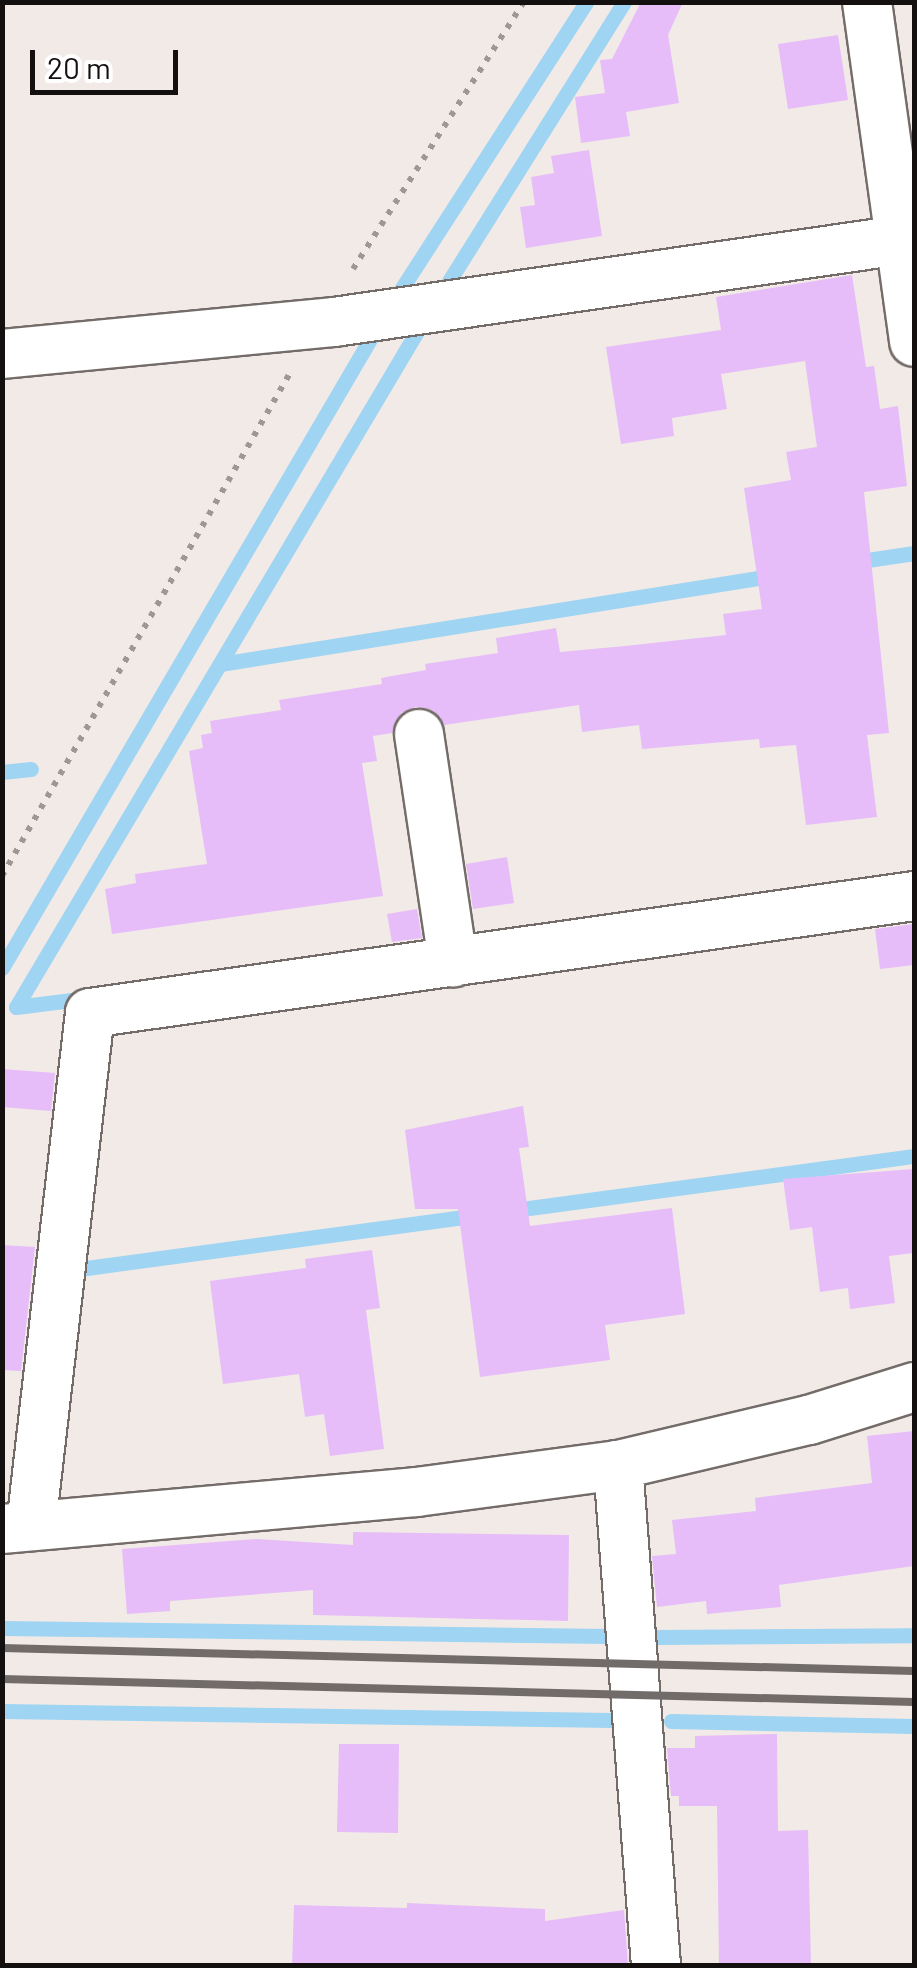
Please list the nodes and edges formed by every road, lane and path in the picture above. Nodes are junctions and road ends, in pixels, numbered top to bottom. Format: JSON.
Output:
{"nodes":[{"id":1,"x":524,"y":2,"type":"edge"},
{"id":2,"x":867,"y":2,"type":"edge"},
{"id":3,"x":901,"y":240,"type":"junction"},
{"id":4,"x":326,"y":323,"type":"junction"},
{"id":5,"x":914,"y":342,"type":"edge"},
{"id":6,"x":2,"y":354,"type":"edge"},
{"id":7,"x":418,"y":734,"type":"dead end"},
{"id":8,"x":2,"y":876,"type":"edge"},
{"id":9,"x":914,"y":896,"type":"edge"},
{"id":10,"x":453,"y":962,"type":"junction"},
{"id":11,"x":914,"y":1386,"type":"edge"},
{"id":12,"x":618,"y":1465,"type":"junction"},
{"id":13,"x":16,"y":1527,"type":"edge"},
{"id":14,"x":656,"y":1966,"type":"edge"}],
"edges":[{"from":1,"to":4,"type":"path"},
{"from":2,"to":3,"type":"street"},
{"from":3,"to":4,"type":"street"},
{"from":3,"to":5,"type":"street"},
{"from":4,"to":6,"type":"street"},
{"from":4,"to":8,"type":"path"},
{"from":7,"to":10,"type":"street"},
{"from":9,"to":10,"type":"street"},
{"from":10,"to":13,"type":"street"},
{"from":11,"to":12,"type":"street"},
{"from":12,"to":13,"type":"street"},
{"from":12,"to":14,"type":"street"}]}
